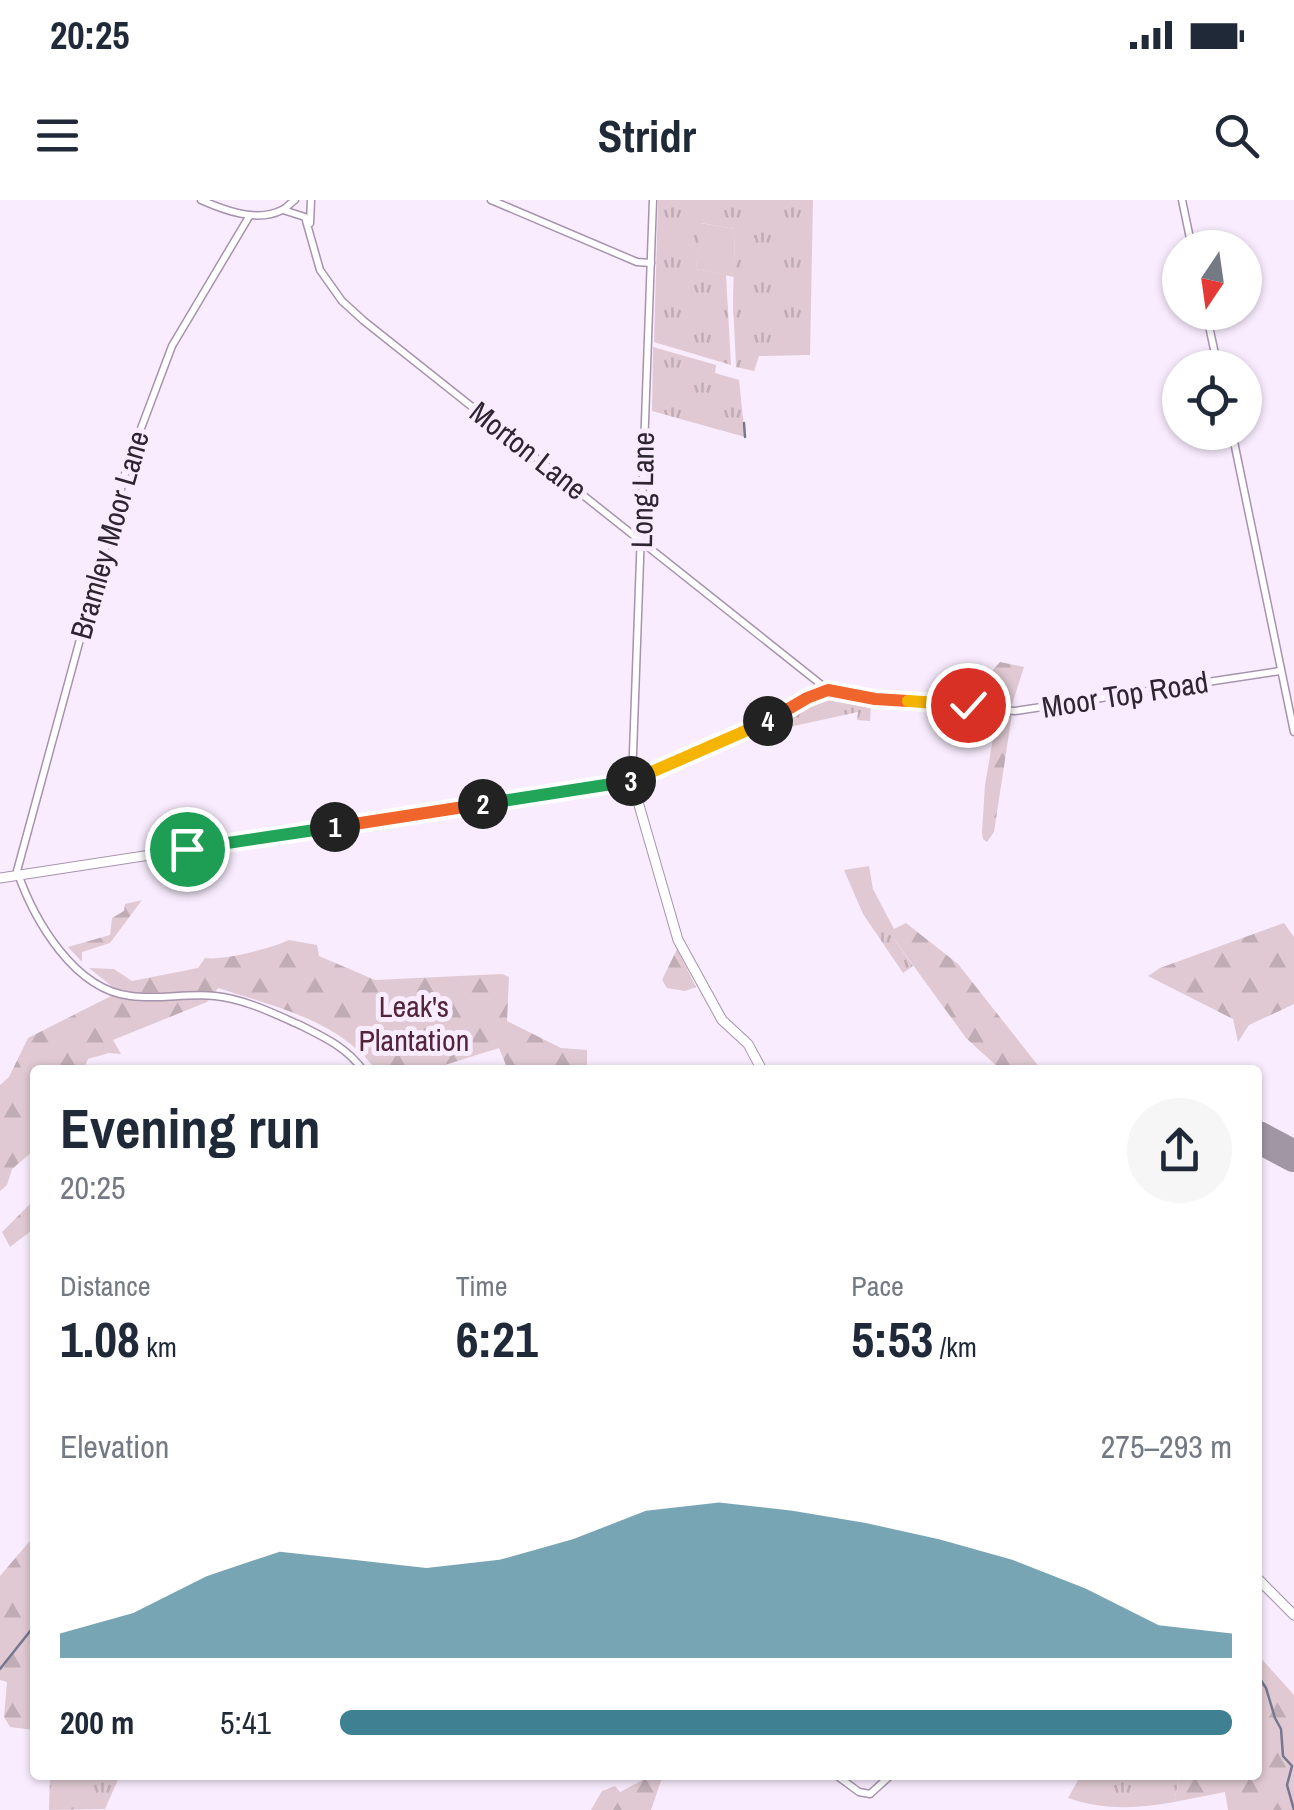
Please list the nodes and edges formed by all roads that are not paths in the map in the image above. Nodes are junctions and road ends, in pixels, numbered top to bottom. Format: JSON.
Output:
{"nodes":[{"id":1,"x":201,"y":200,"type":"edge"},
{"id":2,"x":294,"y":200,"type":"edge"},
{"id":3,"x":311,"y":200,"type":"edge"},
{"id":4,"x":491,"y":200,"type":"edge"},
{"id":5,"x":653,"y":200,"type":"edge"},
{"id":6,"x":1182,"y":200,"type":"edge"},
{"id":7,"x":284,"y":210,"type":"junction"},
{"id":8,"x":250,"y":214,"type":"junction"},
{"id":9,"x":310,"y":224,"type":"junction"},
{"id":10,"x":1188,"y":230,"type":"edge"},
{"id":11,"x":637,"y":262,"type":"junction"},
{"id":12,"x":651,"y":263,"type":"junction"},
{"id":13,"x":651,"y":277,"type":"junction"},
{"id":14,"x":1236,"y":450,"type":"edge"},
{"id":15,"x":643,"y":540,"type":"junction"},
{"id":16,"x":1280,"y":671,"type":"junction"},
{"id":17,"x":828,"y":690,"type":"junction"},
{"id":18,"x":1294,"y":732,"type":"edge"},
{"id":19,"x":632,"y":781,"type":"junction"},
{"id":20,"x":18,"y":875,"type":"junction"},
{"id":21,"x":0,"y":878,"type":"edge"},
{"id":22,"x":359,"y":1065,"type":"edge"},
{"id":23,"x":759,"y":1065,"type":"edge"},
{"id":24,"x":1262,"y":1584,"type":"edge"},
{"id":25,"x":1294,"y":1615,"type":"edge"},
{"id":26,"x":843,"y":1780,"type":"edge"},
{"id":27,"x":886,"y":1780,"type":"edge"}],
"edges":[{"from":1,"to":8,"type":"street"},
{"from":2,"to":7,"type":"street"},
{"from":3,"to":9,"type":"street","name":"Morton Lane"},
{"from":4,"to":11,"type":"street"},
{"from":5,"to":12,"type":"street","name":"Long Lane"},
{"from":6,"to":10,"type":"street"},
{"from":7,"to":8,"type":"street"},
{"from":7,"to":9,"type":"street"},
{"from":8,"to":20,"type":"street","name":"Bramley Moor Lane"},
{"from":9,"to":15,"type":"street","name":"Morton Lane"},
{"from":11,"to":12,"type":"street"},
{"from":11,"to":13,"type":"street"},
{"from":12,"to":13,"type":"street","name":"Long Lane"},
{"from":13,"to":15,"type":"street","name":"Long Lane"},
{"from":14,"to":16,"type":"street"},
{"from":15,"to":17,"type":"street","name":"Morton Lane"},
{"from":15,"to":19,"type":"street","name":"Long Lane"},
{"from":16,"to":17,"type":"street","name":"Moor Top Road"},
{"from":16,"to":18,"type":"street"},
{"from":17,"to":19,"type":"street"},
{"from":19,"to":20,"type":"main road"},
{"from":19,"to":23,"type":"main road"},
{"from":20,"to":21,"type":"main road"},
{"from":20,"to":22,"type":"street"},
{"from":24,"to":25,"type":"main road"},
{"from":26,"to":27,"type":"street"}]}
